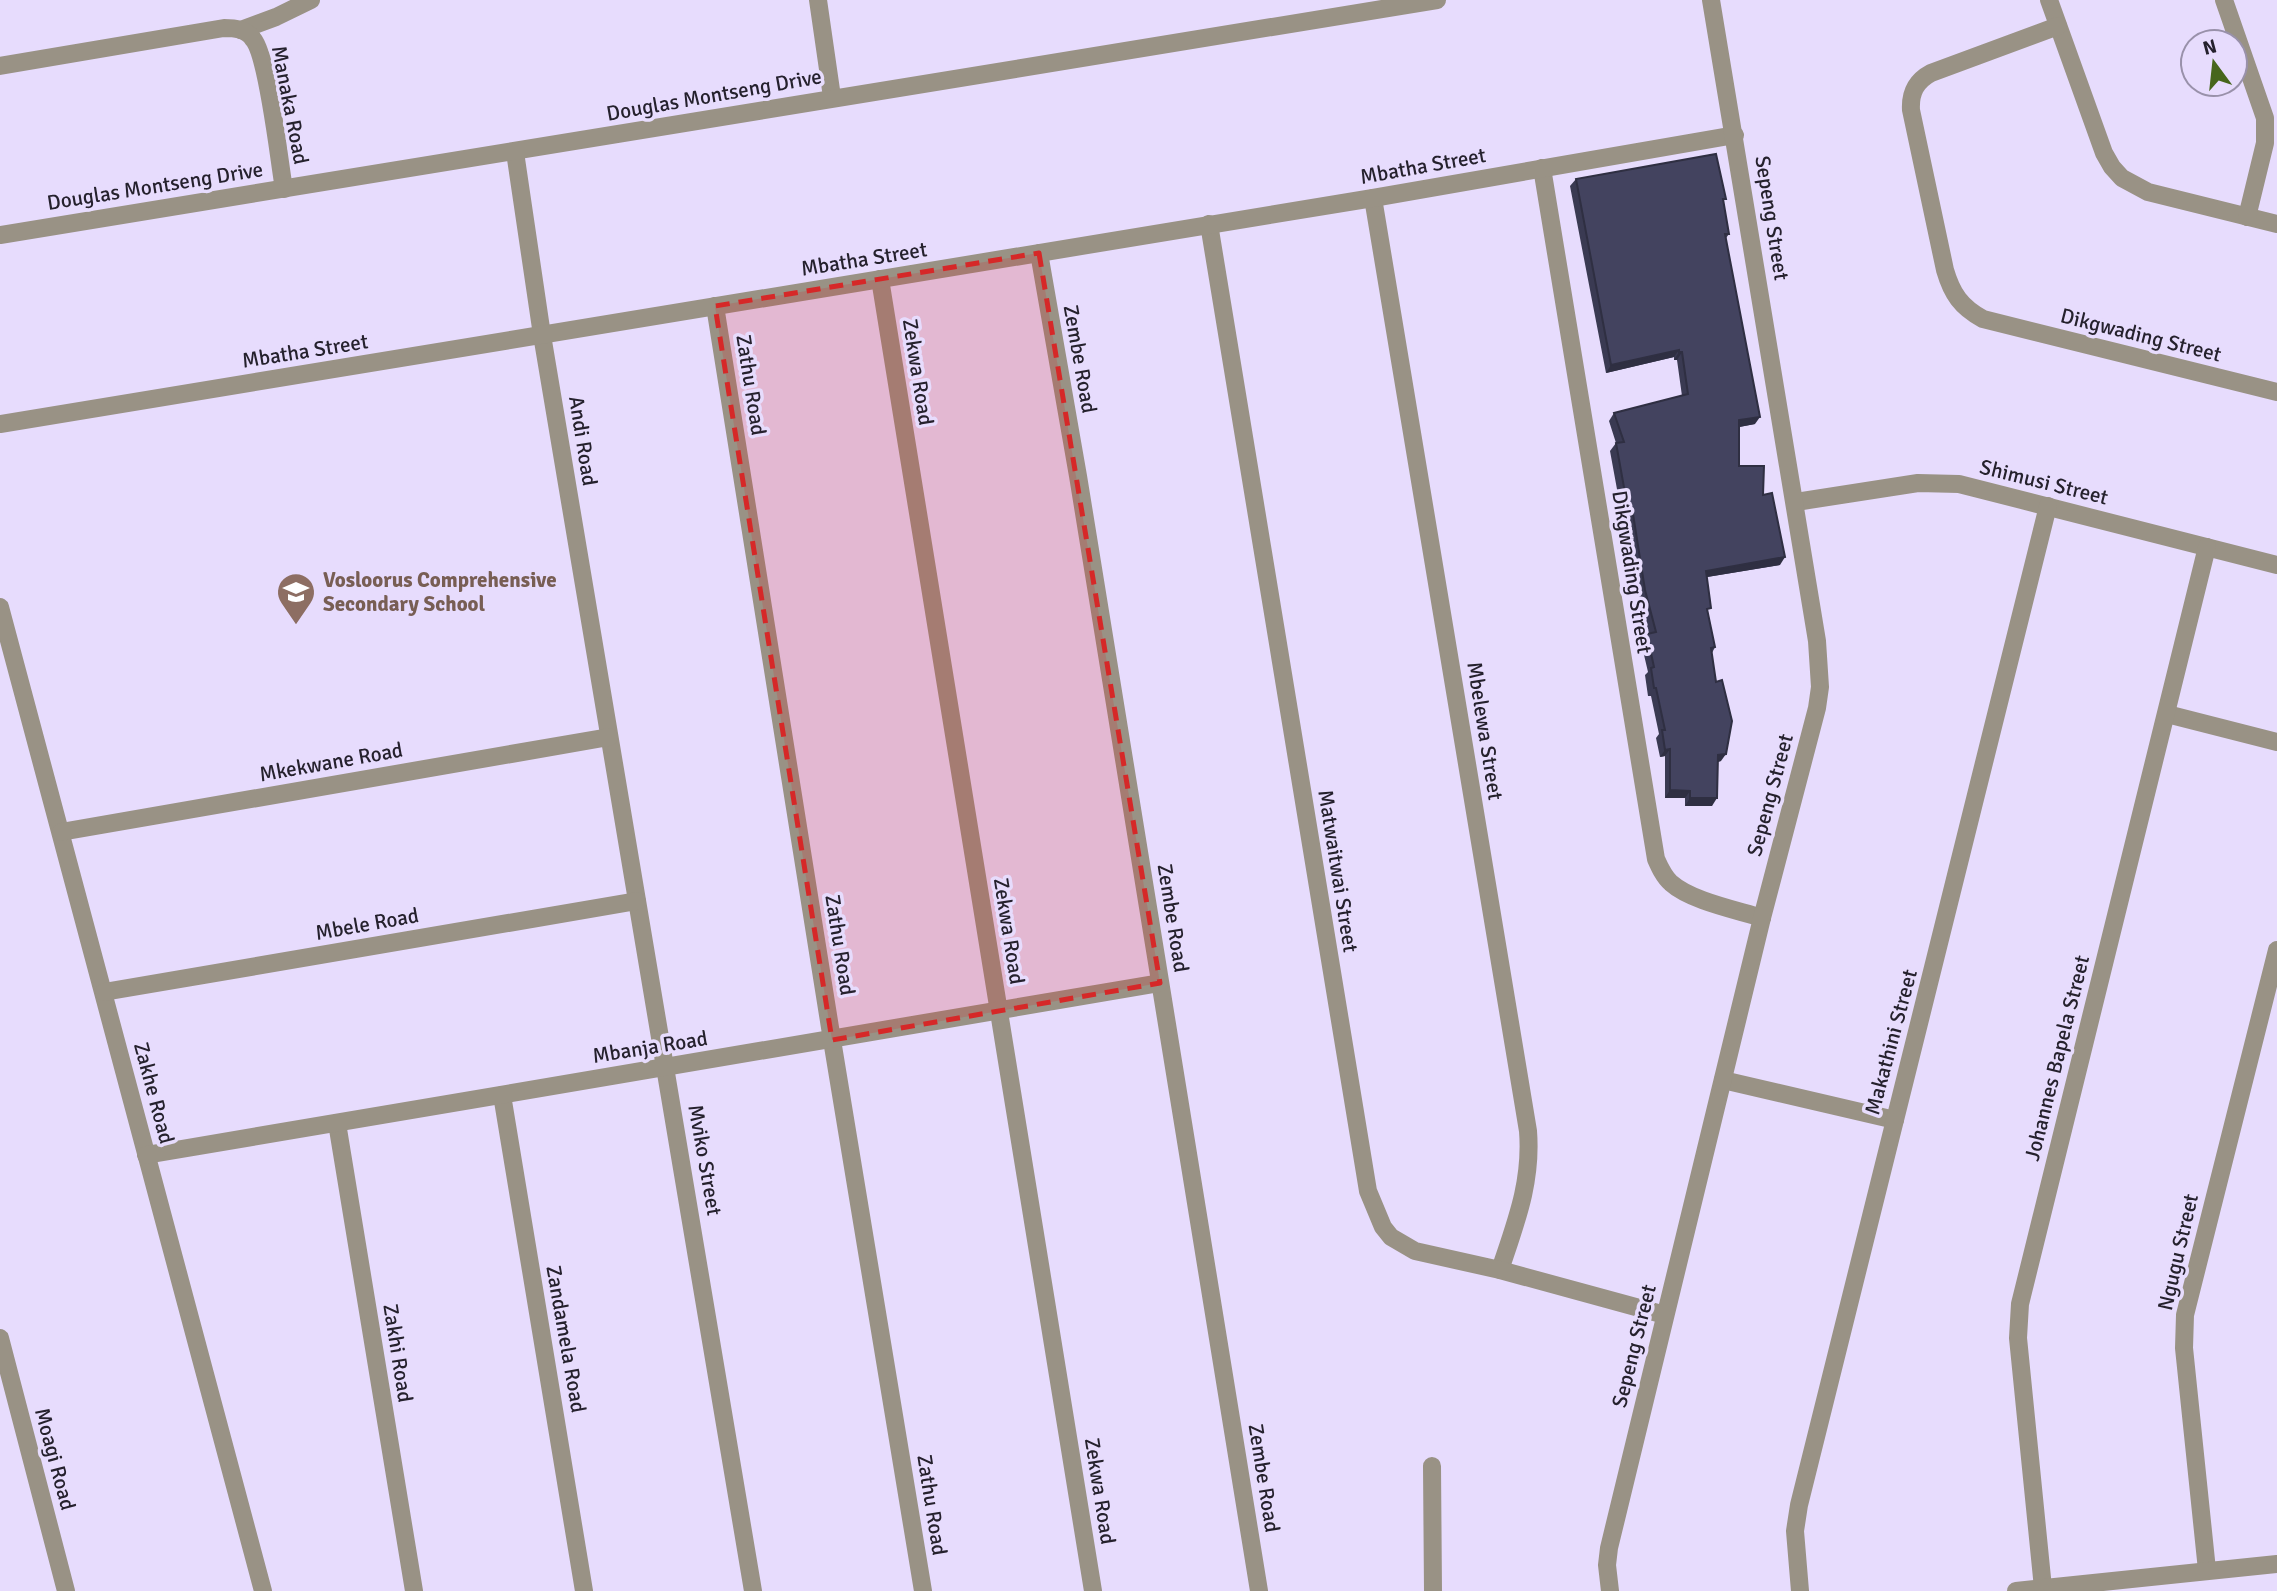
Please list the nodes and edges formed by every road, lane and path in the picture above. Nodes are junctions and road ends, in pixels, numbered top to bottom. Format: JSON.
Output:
{"nodes":[{"id":1,"x":311,"y":0,"type":"edge"},
{"id":2,"x":818,"y":0,"type":"edge"},
{"id":3,"x":1437,"y":0,"type":"edge"},
{"id":4,"x":1711,"y":0,"type":"edge"},
{"id":5,"x":2049,"y":0,"type":"edge"},
{"id":6,"x":2224,"y":0,"type":"edge"},
{"id":7,"x":2058,"y":26,"type":"junction"},
{"id":8,"x":241,"y":30,"type":"junction"},
{"id":9,"x":0,"y":66,"type":"edge"},
{"id":10,"x":832,"y":97,"type":"junction"},
{"id":11,"x":1735,"y":135,"type":"junction"},
{"id":12,"x":515,"y":152,"type":"junction"},
{"id":13,"x":1542,"y":168,"type":"junction"},
{"id":14,"x":284,"y":189,"type":"junction"},
{"id":15,"x":1373,"y":198,"type":"junction"},
{"id":16,"x":2247,"y":217,"type":"junction"},
{"id":17,"x":2277,"y":224,"type":"edge"},
{"id":18,"x":1209,"y":225,"type":"junction"},
{"id":19,"x":0,"y":235,"type":"edge"},
{"id":20,"x":1039,"y":253,"type":"junction"},
{"id":21,"x":880,"y":279,"type":"junction"},
{"id":22,"x":715,"y":306,"type":"junction"},
{"id":23,"x":542,"y":335,"type":"junction"},
{"id":24,"x":2277,"y":392,"type":"edge"},
{"id":25,"x":0,"y":424,"type":"edge"},
{"id":26,"x":1796,"y":502,"type":"junction"},
{"id":27,"x":2048,"y":506,"type":"junction"},
{"id":28,"x":2207,"y":547,"type":"junction"},
{"id":29,"x":2277,"y":565,"type":"edge"},
{"id":30,"x":0,"y":607,"type":"edge"},
{"id":31,"x":2167,"y":714,"type":"junction"},
{"id":32,"x":609,"y":737,"type":"junction"},
{"id":33,"x":2277,"y":742,"type":"edge"},
{"id":34,"x":61,"y":832,"type":"junction"},
{"id":35,"x":637,"y":901,"type":"junction"},
{"id":36,"x":1762,"y":918,"type":"junction"},
{"id":37,"x":2277,"y":950,"type":"edge"},
{"id":38,"x":1160,"y":983,"type":"junction"},
{"id":39,"x":104,"y":992,"type":"junction"},
{"id":40,"x":999,"y":1012,"type":"junction"},
{"id":41,"x":832,"y":1040,"type":"junction"},
{"id":42,"x":666,"y":1067,"type":"junction"},
{"id":43,"x":1723,"y":1080,"type":"junction"},
{"id":44,"x":502,"y":1095,"type":"junction"},
{"id":45,"x":1895,"y":1120,"type":"junction"},
{"id":46,"x":337,"y":1122,"type":"junction"},
{"id":47,"x":146,"y":1155,"type":"junction"},
{"id":48,"x":1500,"y":1270,"type":"junction"},
{"id":49,"x":1665,"y":1315,"type":"junction"},
{"id":50,"x":0,"y":1338,"type":"edge"},
{"id":51,"x":1432,"y":1466,"type":"dead end"},
{"id":52,"x":2277,"y":1564,"type":"edge"},
{"id":53,"x":2207,"y":1570,"type":"junction"},
{"id":54,"x":2043,"y":1588,"type":"junction"},
{"id":55,"x":66,"y":1591,"type":"edge"},
{"id":56,"x":263,"y":1591,"type":"edge"},
{"id":57,"x":414,"y":1591,"type":"edge"},
{"id":58,"x":584,"y":1591,"type":"edge"},
{"id":59,"x":754,"y":1591,"type":"edge"},
{"id":60,"x":923,"y":1591,"type":"edge"},
{"id":61,"x":1093,"y":1591,"type":"edge"},
{"id":62,"x":1259,"y":1591,"type":"edge"},
{"id":63,"x":1433,"y":1591,"type":"edge"},
{"id":64,"x":1610,"y":1591,"type":"edge"},
{"id":65,"x":1800,"y":1591,"type":"edge"},
{"id":66,"x":2016,"y":1591,"type":"edge"}],
"edges":[{"from":1,"to":8,"type":"street"},
{"from":2,"to":10,"type":"street"},
{"from":3,"to":10,"type":"street","name":"Douglas Montseng Drive"},
{"from":4,"to":11,"type":"street","name":"Sepeng Street"},
{"from":5,"to":7,"type":"street"},
{"from":6,"to":16,"type":"street"},
{"from":7,"to":16,"type":"street"},
{"from":7,"to":24,"type":"street","name":"Dikgwading Street"},
{"from":8,"to":9,"type":"street","name":"Manaka Road"},
{"from":8,"to":14,"type":"street","name":"Manaka Road"},
{"from":10,"to":12,"type":"street","name":"Douglas Montseng Drive"},
{"from":11,"to":13,"type":"street","name":"Mbatha Street"},
{"from":11,"to":26,"type":"street","name":"Sepeng Street"},
{"from":12,"to":14,"type":"street","name":"Douglas Montseng Drive"},
{"from":12,"to":23,"type":"street","name":"Andi Road"},
{"from":13,"to":15,"type":"street","name":"Mbatha Street"},
{"from":13,"to":36,"type":"street","name":"Dikgwading Street"},
{"from":14,"to":19,"type":"street","name":"Douglas Montseng Drive"},
{"from":15,"to":18,"type":"street","name":"Mbatha Street"},
{"from":15,"to":48,"type":"street","name":"Mbelewa Street"},
{"from":16,"to":17,"type":"street"},
{"from":18,"to":20,"type":"street","name":"Mbatha Street"},
{"from":18,"to":48,"type":"street","name":"Matwaitwai Street"},
{"from":20,"to":21,"type":"street","name":"Mbatha Street"},
{"from":20,"to":38,"type":"street","name":"Zembe Road"},
{"from":21,"to":22,"type":"street","name":"Mbatha Street"},
{"from":21,"to":40,"type":"street","name":"Zekwa Road"},
{"from":22,"to":23,"type":"street","name":"Mbatha Street"},
{"from":22,"to":41,"type":"street","name":"Zathu Road"},
{"from":23,"to":25,"type":"street","name":"Mbatha Street"},
{"from":23,"to":32,"type":"street","name":"Andi Road"},
{"from":26,"to":27,"type":"street","name":"Shimusi Street"},
{"from":26,"to":36,"type":"street","name":"Sepeng Street"},
{"from":27,"to":28,"type":"street","name":"Shimusi Street"},
{"from":27,"to":45,"type":"street","name":"Makathini Street"},
{"from":28,"to":29,"type":"street","name":"Shimusi Street"},
{"from":28,"to":31,"type":"street","name":"Johannes Bapela Street"},
{"from":30,"to":34,"type":"street","name":"Zakhe Road"},
{"from":31,"to":33,"type":"street"},
{"from":31,"to":54,"type":"street","name":"Johannes Bapela Street"},
{"from":32,"to":34,"type":"street","name":"Mkekwane Road"},
{"from":32,"to":35,"type":"street","name":"Mviko Street"},
{"from":34,"to":39,"type":"street","name":"Zakhe Road"},
{"from":35,"to":39,"type":"street","name":"Mbele Road"},
{"from":35,"to":42,"type":"street","name":"Mviko Street"},
{"from":36,"to":43,"type":"street","name":"Sepeng Street"},
{"from":37,"to":53,"type":"street","name":"Ngugu Street"},
{"from":38,"to":40,"type":"street","name":"Mbanja Road"},
{"from":38,"to":62,"type":"street","name":"Zembe Road"},
{"from":39,"to":47,"type":"street","name":"Zakhe Road"},
{"from":40,"to":41,"type":"street","name":"Mbanja Road"},
{"from":40,"to":61,"type":"street","name":"Zekwa Road"},
{"from":41,"to":42,"type":"street","name":"Mbanja Road"},
{"from":41,"to":60,"type":"street","name":"Zathu Road"},
{"from":42,"to":44,"type":"street","name":"Mbanja Road"},
{"from":42,"to":59,"type":"street","name":"Mviko Street"},
{"from":43,"to":45,"type":"street"},
{"from":43,"to":49,"type":"street","name":"Sepeng Street"},
{"from":44,"to":46,"type":"street","name":"Mbanja Road"},
{"from":44,"to":58,"type":"street","name":"Zandamela Road"},
{"from":45,"to":65,"type":"street","name":"Makathini Street"},
{"from":46,"to":47,"type":"street","name":"Mbanja Road"},
{"from":46,"to":57,"type":"street","name":"Zakhi Road"},
{"from":47,"to":56,"type":"street","name":"Zakhe Road"},
{"from":48,"to":49,"type":"street","name":"Matwaitwai Street"},
{"from":49,"to":64,"type":"street","name":"Sepeng Street"},
{"from":50,"to":55,"type":"street","name":"Moagi Road"},
{"from":51,"to":63,"type":"street"},
{"from":52,"to":53,"type":"street"},
{"from":53,"to":54,"type":"street"},
{"from":54,"to":66,"type":"street"}]}
